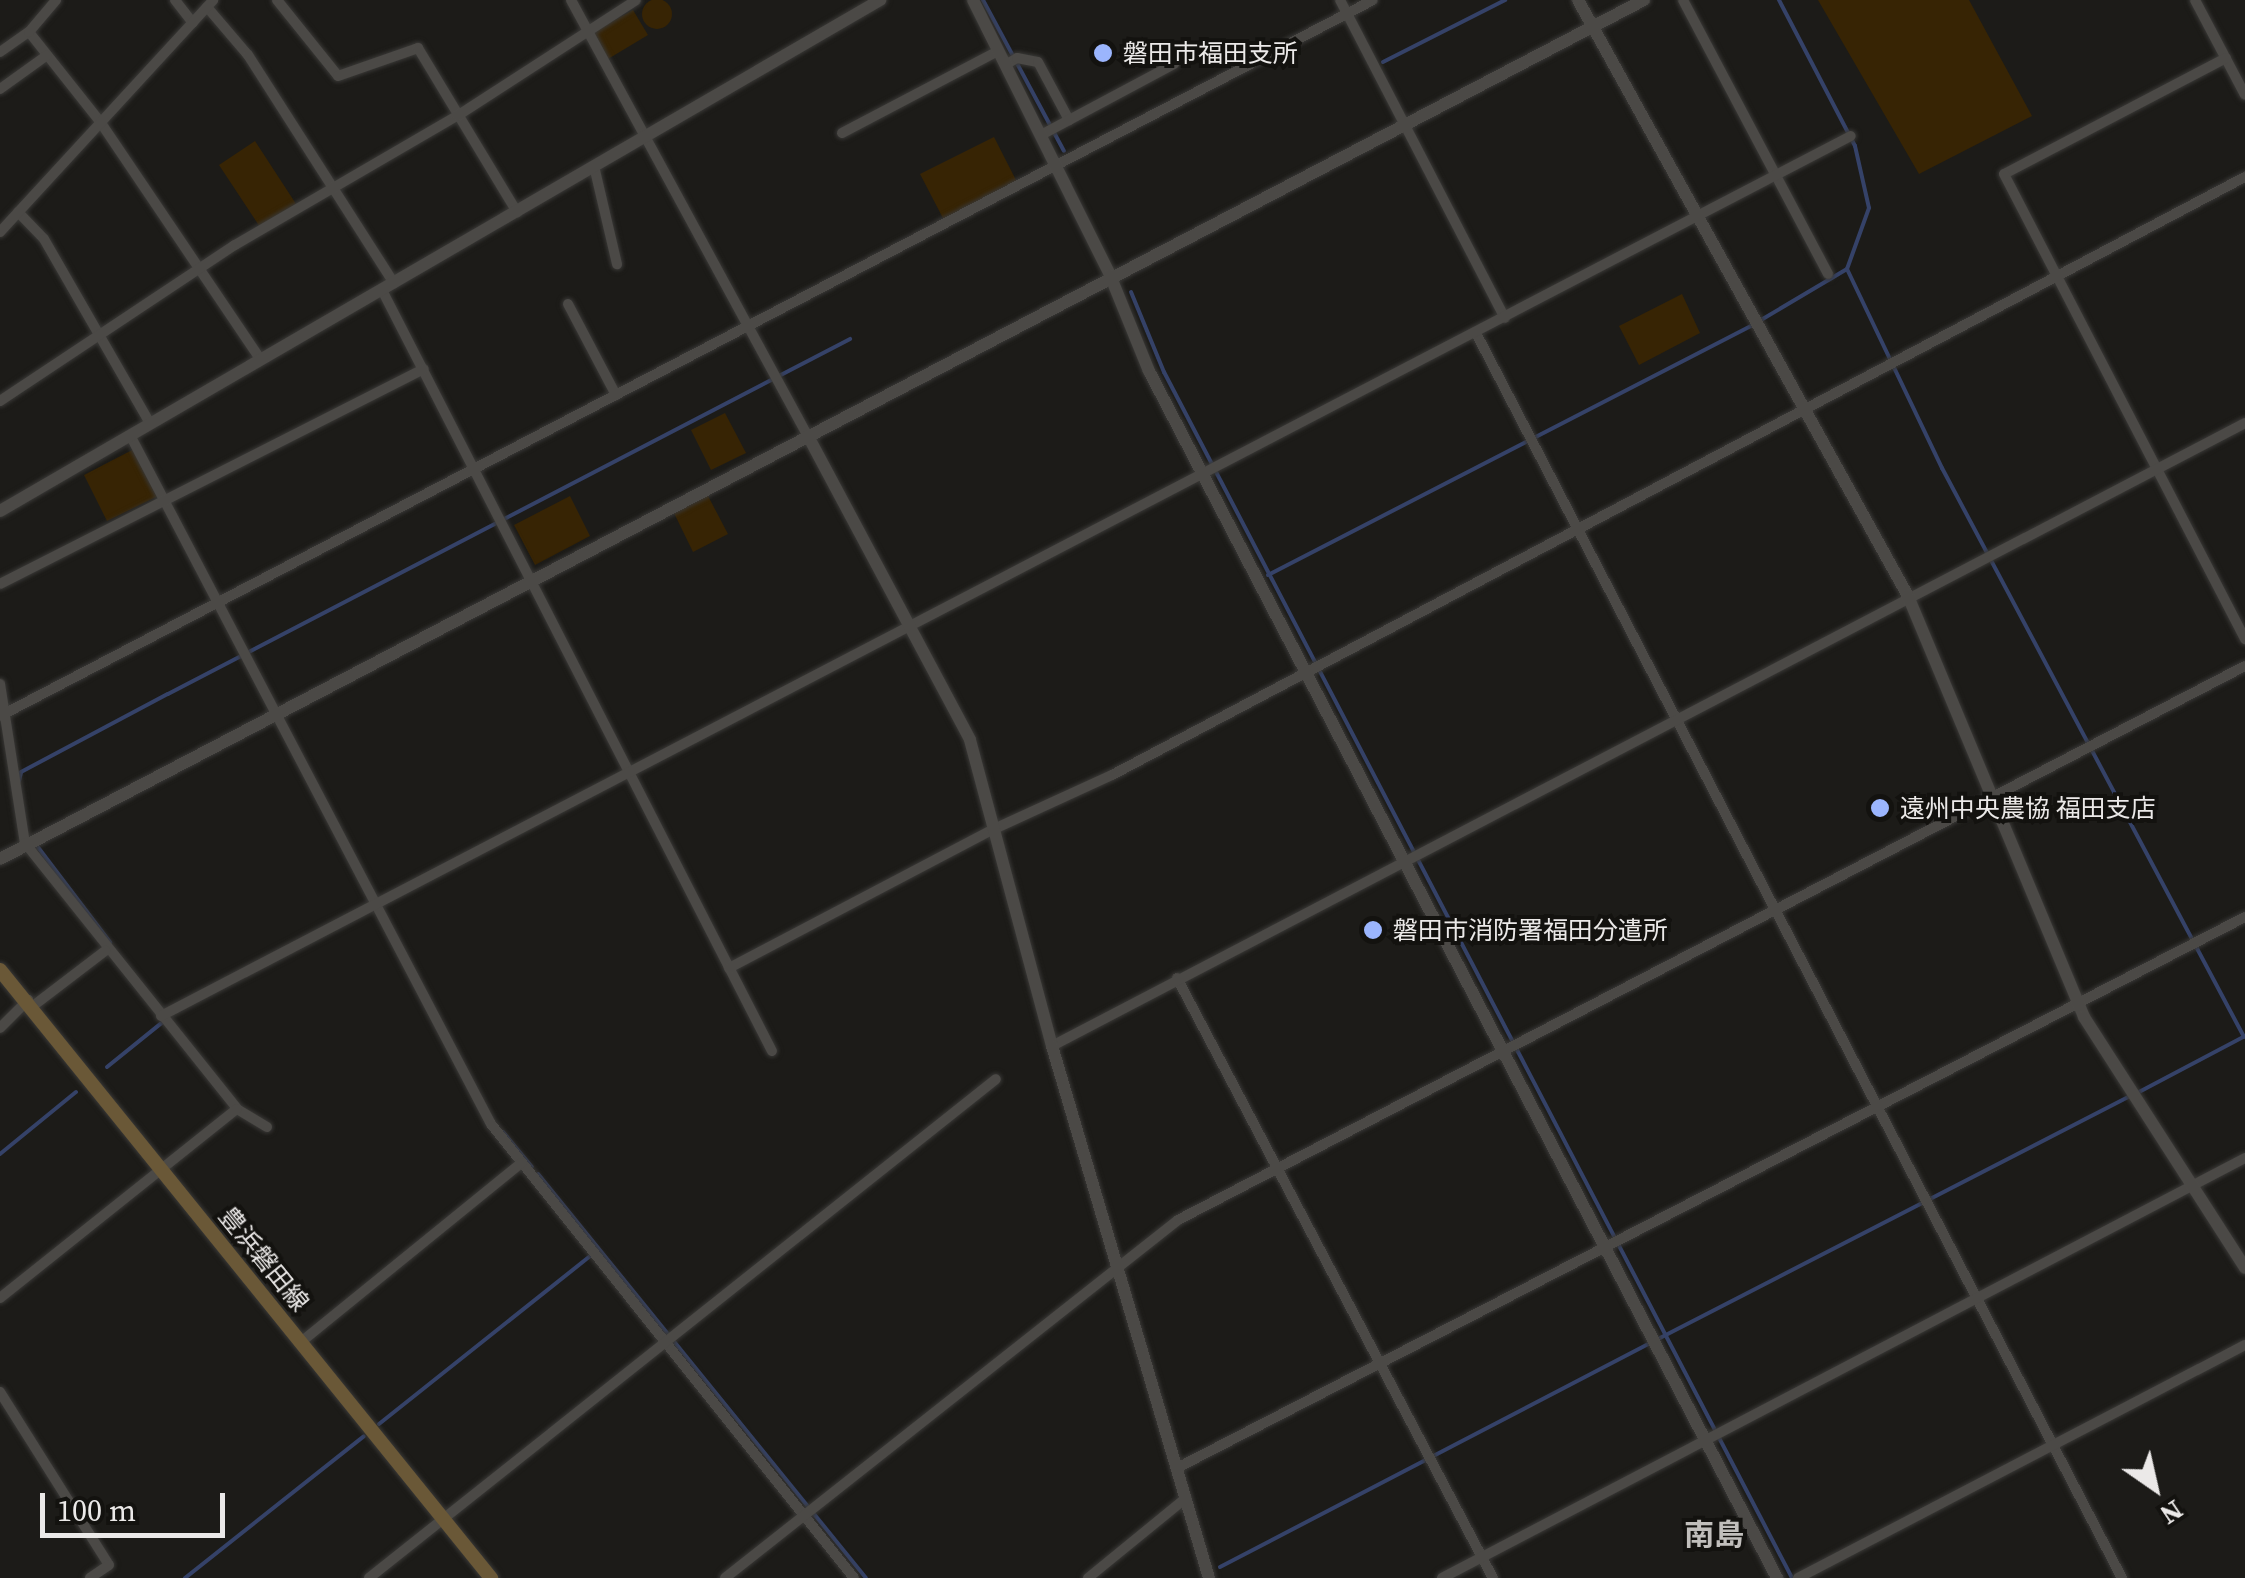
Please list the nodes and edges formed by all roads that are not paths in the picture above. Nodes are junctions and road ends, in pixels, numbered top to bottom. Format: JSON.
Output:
{"nodes":[{"id":1,"x":56,"y":0,"type":"edge"},
{"id":2,"x":175,"y":0,"type":"edge"},
{"id":3,"x":277,"y":0,"type":"edge"},
{"id":4,"x":571,"y":0,"type":"edge"},
{"id":5,"x":636,"y":0,"type":"edge"},
{"id":6,"x":880,"y":0,"type":"edge"},
{"id":7,"x":974,"y":0,"type":"edge"},
{"id":8,"x":1340,"y":0,"type":"edge"},
{"id":9,"x":1373,"y":0,"type":"edge"},
{"id":10,"x":1578,"y":0,"type":"edge"},
{"id":11,"x":1644,"y":0,"type":"edge"},
{"id":12,"x":1683,"y":0,"type":"edge"},
{"id":13,"x":2195,"y":0,"type":"edge"},
{"id":14,"x":210,"y":4,"type":"edge"},
{"id":15,"x":1347,"y":14,"type":"junction"},
{"id":16,"x":193,"y":22,"type":"junction"},
{"id":17,"x":1592,"y":26,"type":"junction"},
{"id":18,"x":587,"y":30,"type":"junction"},
{"id":19,"x":30,"y":32,"type":"junction"},
{"id":20,"x":998,"y":50,"type":"junction"},
{"id":21,"x":0,"y":52,"type":"edge"},
{"id":22,"x":46,"y":56,"type":"junction"},
{"id":23,"x":2226,"y":58,"type":"junction"},
{"id":24,"x":1011,"y":62,"type":"junction"},
{"id":25,"x":1174,"y":64,"type":"dead end"},
{"id":26,"x":0,"y":89,"type":"edge"},
{"id":27,"x":2245,"y":95,"type":"edge"},
{"id":28,"x":457,"y":116,"type":"junction"},
{"id":29,"x":1069,"y":120,"type":"junction"},
{"id":30,"x":101,"y":123,"type":"junction"},
{"id":31,"x":1406,"y":124,"type":"junction"},
{"id":32,"x":842,"y":132,"type":"dead end"},
{"id":33,"x":1040,"y":135,"type":"junction"},
{"id":34,"x":645,"y":136,"type":"junction"},
{"id":35,"x":1851,"y":136,"type":"dead end"},
{"id":36,"x":594,"y":166,"type":"junction"},
{"id":37,"x":1056,"y":166,"type":"junction"},
{"id":38,"x":1776,"y":176,"type":"junction"},
{"id":39,"x":2245,"y":178,"type":"edge"},
{"id":40,"x":334,"y":186,"type":"junction"},
{"id":41,"x":18,"y":212,"type":"junction"},
{"id":42,"x":517,"y":212,"type":"junction"},
{"id":43,"x":1696,"y":219,"type":"junction"},
{"id":44,"x":0,"y":232,"type":"edge"},
{"id":45,"x":616,"y":264,"type":"dead end"},
{"id":46,"x":198,"y":269,"type":"junction"},
{"id":47,"x":1828,"y":274,"type":"dead end"},
{"id":48,"x":1110,"y":275,"type":"junction"},
{"id":49,"x":2056,"y":276,"type":"junction"},
{"id":50,"x":388,"y":287,"type":"junction"},
{"id":51,"x":568,"y":304,"type":"dead end"},
{"id":52,"x":1505,"y":318,"type":"junction"},
{"id":53,"x":748,"y":326,"type":"junction"},
{"id":54,"x":1476,"y":333,"type":"junction"},
{"id":55,"x":100,"y":334,"type":"junction"},
{"id":56,"x":260,"y":359,"type":"junction"},
{"id":57,"x":423,"y":369,"type":"junction"},
{"id":58,"x":616,"y":395,"type":"junction"},
{"id":59,"x":0,"y":400,"type":"edge"},
{"id":60,"x":1802,"y":408,"type":"junction"},
{"id":61,"x":150,"y":423,"type":"junction"},
{"id":62,"x":2245,"y":423,"type":"edge"},
{"id":63,"x":130,"y":436,"type":"junction"},
{"id":64,"x":808,"y":436,"type":"junction"},
{"id":65,"x":2156,"y":469,"type":"junction"},
{"id":66,"x":476,"y":470,"type":"junction"},
{"id":67,"x":1204,"y":476,"type":"junction"},
{"id":68,"x":163,"y":500,"type":"junction"},
{"id":69,"x":0,"y":511,"type":"edge"},
{"id":70,"x":1577,"y":525,"type":"junction"},
{"id":71,"x":531,"y":578,"type":"junction"},
{"id":72,"x":0,"y":584,"type":"edge"},
{"id":73,"x":1908,"y":596,"type":"junction"},
{"id":74,"x":216,"y":602,"type":"junction"},
{"id":75,"x":910,"y":628,"type":"junction"},
{"id":76,"x":2245,"y":638,"type":"edge"},
{"id":77,"x":2245,"y":666,"type":"edge"},
{"id":78,"x":1303,"y":669,"type":"junction"},
{"id":79,"x":0,"y":684,"type":"edge"},
{"id":80,"x":273,"y":714,"type":"junction"},
{"id":81,"x":2,"y":715,"type":"edge"},
{"id":82,"x":1677,"y":718,"type":"junction"},
{"id":83,"x":632,"y":774,"type":"junction"},
{"id":84,"x":1994,"y":796,"type":"junction"},
{"id":85,"x":994,"y":828,"type":"junction"},
{"id":86,"x":25,"y":843,"type":"junction"},
{"id":87,"x":0,"y":859,"type":"edge"},
{"id":88,"x":1403,"y":862,"type":"junction"},
{"id":89,"x":375,"y":906,"type":"junction"},
{"id":90,"x":1776,"y":912,"type":"junction"},
{"id":91,"x":2245,"y":917,"type":"edge"},
{"id":92,"x":105,"y":951,"type":"junction"},
{"id":93,"x":729,"y":968,"type":"junction"},
{"id":94,"x":0,"y":970,"type":"edge"},
{"id":95,"x":1178,"y":978,"type":"junction"},
{"id":96,"x":2078,"y":1002,"type":"junction"},
{"id":97,"x":30,"y":1003,"type":"junction"},
{"id":98,"x":161,"y":1016,"type":"junction"},
{"id":99,"x":0,"y":1028,"type":"edge"},
{"id":100,"x":1052,"y":1046,"type":"junction"},
{"id":101,"x":772,"y":1051,"type":"dead end"},
{"id":102,"x":1503,"y":1052,"type":"junction"},
{"id":103,"x":996,"y":1079,"type":"dead end"},
{"id":104,"x":1876,"y":1104,"type":"junction"},
{"id":105,"x":237,"y":1109,"type":"junction"},
{"id":106,"x":267,"y":1127,"type":"dead end"},
{"id":107,"x":2245,"y":1158,"type":"edge"},
{"id":108,"x":522,"y":1163,"type":"junction"},
{"id":109,"x":163,"y":1168,"type":"junction"},
{"id":110,"x":1280,"y":1169,"type":"junction"},
{"id":111,"x":2191,"y":1186,"type":"junction"},
{"id":112,"x":1604,"y":1245,"type":"junction"},
{"id":113,"x":1118,"y":1264,"type":"junction"},
{"id":114,"x":2245,"y":1268,"type":"edge"},
{"id":115,"x":0,"y":1298,"type":"edge"},
{"id":116,"x":1978,"y":1300,"type":"junction"},
{"id":117,"x":301,"y":1342,"type":"junction"},
{"id":118,"x":665,"y":1342,"type":"junction"},
{"id":119,"x":2245,"y":1345,"type":"edge"},
{"id":120,"x":1381,"y":1362,"type":"junction"},
{"id":121,"x":0,"y":1392,"type":"edge"},
{"id":122,"x":1704,"y":1440,"type":"junction"},
{"id":123,"x":2053,"y":1445,"type":"junction"},
{"id":124,"x":1177,"y":1468,"type":"junction"},
{"id":125,"x":1186,"y":1498,"type":"junction"},
{"id":126,"x":804,"y":1515,"type":"junction"},
{"id":127,"x":442,"y":1518,"type":"junction"},
{"id":128,"x":1482,"y":1557,"type":"junction"},
{"id":129,"x":90,"y":1578,"type":"edge"},
{"id":130,"x":369,"y":1578,"type":"edge"},
{"id":131,"x":491,"y":1578,"type":"edge"},
{"id":132,"x":725,"y":1578,"type":"edge"},
{"id":133,"x":854,"y":1578,"type":"edge"},
{"id":134,"x":1088,"y":1578,"type":"edge"},
{"id":135,"x":1210,"y":1578,"type":"edge"},
{"id":136,"x":1442,"y":1578,"type":"edge"},
{"id":137,"x":1494,"y":1578,"type":"edge"},
{"id":138,"x":1777,"y":1578,"type":"edge"},
{"id":139,"x":1798,"y":1578,"type":"edge"},
{"id":140,"x":2122,"y":1578,"type":"edge"}],
"edges":[{"from":1,"to":19,"type":"street"},
{"from":2,"to":16,"type":"street"},
{"from":3,"to":28,"type":"street"},
{"from":4,"to":18,"type":"street"},
{"from":5,"to":18,"type":"street"},
{"from":6,"to":34,"type":"street"},
{"from":7,"to":20,"type":"street"},
{"from":8,"to":15,"type":"street"},
{"from":9,"to":15,"type":"street"},
{"from":10,"to":17,"type":"street"},
{"from":11,"to":17,"type":"street"},
{"from":12,"to":38,"type":"street"},
{"from":13,"to":23,"type":"street"},
{"from":14,"to":16,"type":"street"},
{"from":14,"to":40,"type":"street"},
{"from":15,"to":31,"type":"street"},
{"from":15,"to":37,"type":"street"},
{"from":16,"to":30,"type":"street"},
{"from":17,"to":31,"type":"street"},
{"from":17,"to":43,"type":"street"},
{"from":18,"to":28,"type":"street"},
{"from":18,"to":34,"type":"street"},
{"from":19,"to":21,"type":"street"},
{"from":19,"to":22,"type":"street"},
{"from":20,"to":24,"type":"street"},
{"from":20,"to":32,"type":"street"},
{"from":22,"to":26,"type":"street"},
{"from":22,"to":30,"type":"street"},
{"from":23,"to":27,"type":"street"},
{"from":23,"to":49,"type":"street"},
{"from":24,"to":29,"type":"street"},
{"from":24,"to":33,"type":"street"},
{"from":25,"to":29,"type":"street"},
{"from":28,"to":40,"type":"street"},
{"from":28,"to":42,"type":"street"},
{"from":29,"to":33,"type":"street"},
{"from":30,"to":41,"type":"street"},
{"from":30,"to":46,"type":"street"},
{"from":31,"to":48,"type":"street"},
{"from":31,"to":52,"type":"street"},
{"from":33,"to":37,"type":"street"},
{"from":34,"to":36,"type":"street"},
{"from":34,"to":53,"type":"street"},
{"from":35,"to":38,"type":"street"},
{"from":36,"to":42,"type":"street"},
{"from":36,"to":45,"type":"street"},
{"from":37,"to":48,"type":"street"},
{"from":37,"to":53,"type":"street"},
{"from":38,"to":43,"type":"street"},
{"from":38,"to":47,"type":"street"},
{"from":39,"to":49,"type":"street"},
{"from":40,"to":46,"type":"street"},
{"from":40,"to":50,"type":"street"},
{"from":41,"to":44,"type":"street"},
{"from":41,"to":55,"type":"street"},
{"from":42,"to":50,"type":"street"},
{"from":43,"to":52,"type":"street"},
{"from":43,"to":60,"type":"street"},
{"from":46,"to":55,"type":"street"},
{"from":46,"to":56,"type":"street"},
{"from":48,"to":64,"type":"street"},
{"from":48,"to":67,"type":"street"},
{"from":49,"to":60,"type":"street"},
{"from":49,"to":65,"type":"street"},
{"from":50,"to":56,"type":"street"},
{"from":50,"to":57,"type":"street"},
{"from":51,"to":58,"type":"street"},
{"from":52,"to":54,"type":"street"},
{"from":53,"to":58,"type":"street"},
{"from":53,"to":64,"type":"street"},
{"from":54,"to":67,"type":"street"},
{"from":54,"to":70,"type":"street"},
{"from":55,"to":59,"type":"street"},
{"from":55,"to":61,"type":"street"},
{"from":56,"to":61,"type":"street"},
{"from":57,"to":66,"type":"street"},
{"from":57,"to":68,"type":"street"},
{"from":58,"to":66,"type":"street"},
{"from":60,"to":70,"type":"street"},
{"from":60,"to":73,"type":"street"},
{"from":61,"to":63,"type":"street"},
{"from":62,"to":65,"type":"street"},
{"from":63,"to":68,"type":"street"},
{"from":63,"to":69,"type":"street"},
{"from":64,"to":71,"type":"street"},
{"from":64,"to":75,"type":"street"},
{"from":65,"to":73,"type":"street"},
{"from":65,"to":76,"type":"street"},
{"from":66,"to":71,"type":"street"},
{"from":66,"to":74,"type":"street"},
{"from":67,"to":75,"type":"street"},
{"from":67,"to":78,"type":"street"},
{"from":68,"to":72,"type":"street"},
{"from":68,"to":74,"type":"street"},
{"from":70,"to":78,"type":"street"},
{"from":70,"to":82,"type":"street"},
{"from":71,"to":80,"type":"street"},
{"from":71,"to":83,"type":"street"},
{"from":73,"to":82,"type":"street"},
{"from":73,"to":84,"type":"street"},
{"from":74,"to":80,"type":"street"},
{"from":74,"to":81,"type":"street"},
{"from":75,"to":83,"type":"street"},
{"from":75,"to":85,"type":"street"},
{"from":77,"to":84,"type":"street"},
{"from":78,"to":85,"type":"street"},
{"from":78,"to":88,"type":"street"},
{"from":79,"to":81,"type":"street"},
{"from":80,"to":86,"type":"street"},
{"from":80,"to":89,"type":"street"},
{"from":81,"to":86,"type":"street"},
{"from":82,"to":88,"type":"street"},
{"from":82,"to":90,"type":"street"},
{"from":83,"to":89,"type":"street"},
{"from":83,"to":93,"type":"street"},
{"from":84,"to":90,"type":"street"},
{"from":84,"to":96,"type":"street"},
{"from":85,"to":93,"type":"street"},
{"from":85,"to":100,"type":"street"},
{"from":86,"to":87,"type":"street"},
{"from":86,"to":92,"type":"street"},
{"from":88,"to":95,"type":"street"},
{"from":88,"to":102,"type":"street"},
{"from":89,"to":98,"type":"street"},
{"from":89,"to":108,"type":"street"},
{"from":90,"to":102,"type":"street"},
{"from":90,"to":104,"type":"street"},
{"from":91,"to":96,"type":"street"},
{"from":92,"to":97,"type":"street"},
{"from":92,"to":98,"type":"street"},
{"from":93,"to":101,"type":"street"},
{"from":94,"to":97,"type":"main road","name":"豊浜磐田線"},
{"from":95,"to":100,"type":"street"},
{"from":95,"to":110,"type":"street"},
{"from":96,"to":104,"type":"street"},
{"from":96,"to":111,"type":"street"},
{"from":97,"to":99,"type":"street"},
{"from":97,"to":109,"type":"main road","name":"豊浜磐田線"},
{"from":98,"to":105,"type":"street"},
{"from":100,"to":113,"type":"street"},
{"from":102,"to":110,"type":"street"},
{"from":102,"to":112,"type":"street"},
{"from":103,"to":118,"type":"street"},
{"from":104,"to":112,"type":"street"},
{"from":104,"to":116,"type":"street"},
{"from":105,"to":106,"type":"street"},
{"from":105,"to":109,"type":"street"},
{"from":107,"to":111,"type":"street"},
{"from":108,"to":117,"type":"street"},
{"from":108,"to":118,"type":"street"},
{"from":109,"to":115,"type":"street"},
{"from":109,"to":117,"type":"main road","name":"豊浜磐田線"},
{"from":110,"to":113,"type":"street"},
{"from":110,"to":120,"type":"street"},
{"from":111,"to":114,"type":"street"},
{"from":111,"to":116,"type":"street"},
{"from":112,"to":120,"type":"street"},
{"from":112,"to":122,"type":"street"},
{"from":113,"to":124,"type":"street"},
{"from":113,"to":126,"type":"street"},
{"from":116,"to":122,"type":"street"},
{"from":116,"to":123,"type":"street"},
{"from":117,"to":127,"type":"main road","name":"豊浜磐田線"},
{"from":118,"to":126,"type":"street"},
{"from":118,"to":127,"type":"street"},
{"from":119,"to":123,"type":"street"},
{"from":120,"to":124,"type":"street"},
{"from":120,"to":128,"type":"street"},
{"from":121,"to":129,"type":"street"},
{"from":122,"to":128,"type":"street"},
{"from":122,"to":138,"type":"street"},
{"from":123,"to":139,"type":"street"},
{"from":123,"to":140,"type":"street"},
{"from":124,"to":125,"type":"street"},
{"from":125,"to":134,"type":"street"},
{"from":125,"to":135,"type":"street"},
{"from":126,"to":132,"type":"street"},
{"from":126,"to":133,"type":"street"},
{"from":127,"to":130,"type":"street"},
{"from":127,"to":131,"type":"main road","name":"豊浜磐田線"},
{"from":128,"to":136,"type":"street"},
{"from":128,"to":137,"type":"street"}]}
